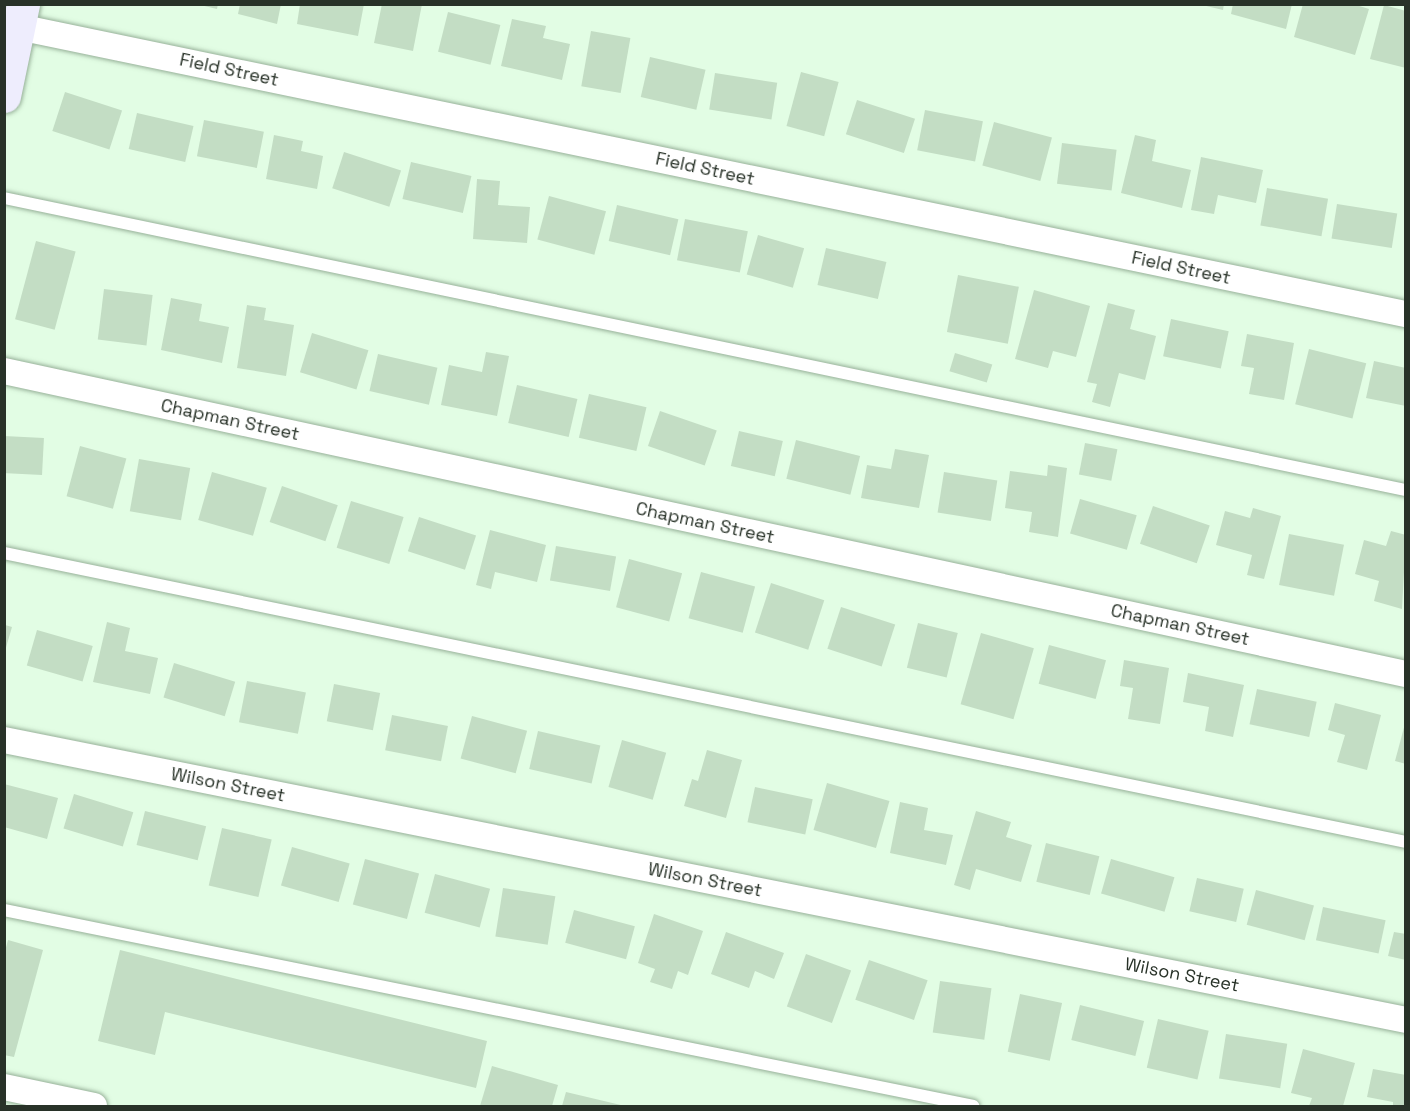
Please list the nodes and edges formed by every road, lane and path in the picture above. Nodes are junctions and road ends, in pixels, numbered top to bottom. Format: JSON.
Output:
{"nodes":[{"id":1,"x":16,"y":18,"type":"edge"},
{"id":2,"x":4,"y":96,"type":"edge"},
{"id":3,"x":4,"y":198,"type":"edge"},
{"id":4,"x":1406,"y":315,"type":"edge"},
{"id":5,"x":4,"y":371,"type":"edge"},
{"id":6,"x":1406,"y":490,"type":"edge"},
{"id":7,"x":4,"y":553,"type":"edge"},
{"id":8,"x":1406,"y":674,"type":"edge"},
{"id":9,"x":4,"y":740,"type":"edge"},
{"id":10,"x":1406,"y":842,"type":"edge"},
{"id":11,"x":4,"y":910,"type":"edge"},
{"id":12,"x":1406,"y":1020,"type":"edge"},
{"id":13,"x":4,"y":1087,"type":"edge"},
{"id":14,"x":94,"y":1107,"type":"edge"},
{"id":15,"x":973,"y":1107,"type":"edge"}],
"edges":[{"from":1,"to":2,"type":"street"},
{"from":1,"to":4,"type":"street","name":"Field Street"},
{"from":3,"to":6,"type":"lane"},
{"from":5,"to":8,"type":"street","name":"Chapman Street"},
{"from":7,"to":10,"type":"lane"},
{"from":9,"to":12,"type":"street","name":"Wilson Street"},
{"from":11,"to":15,"type":"lane"},
{"from":13,"to":14,"type":"street"}]}
